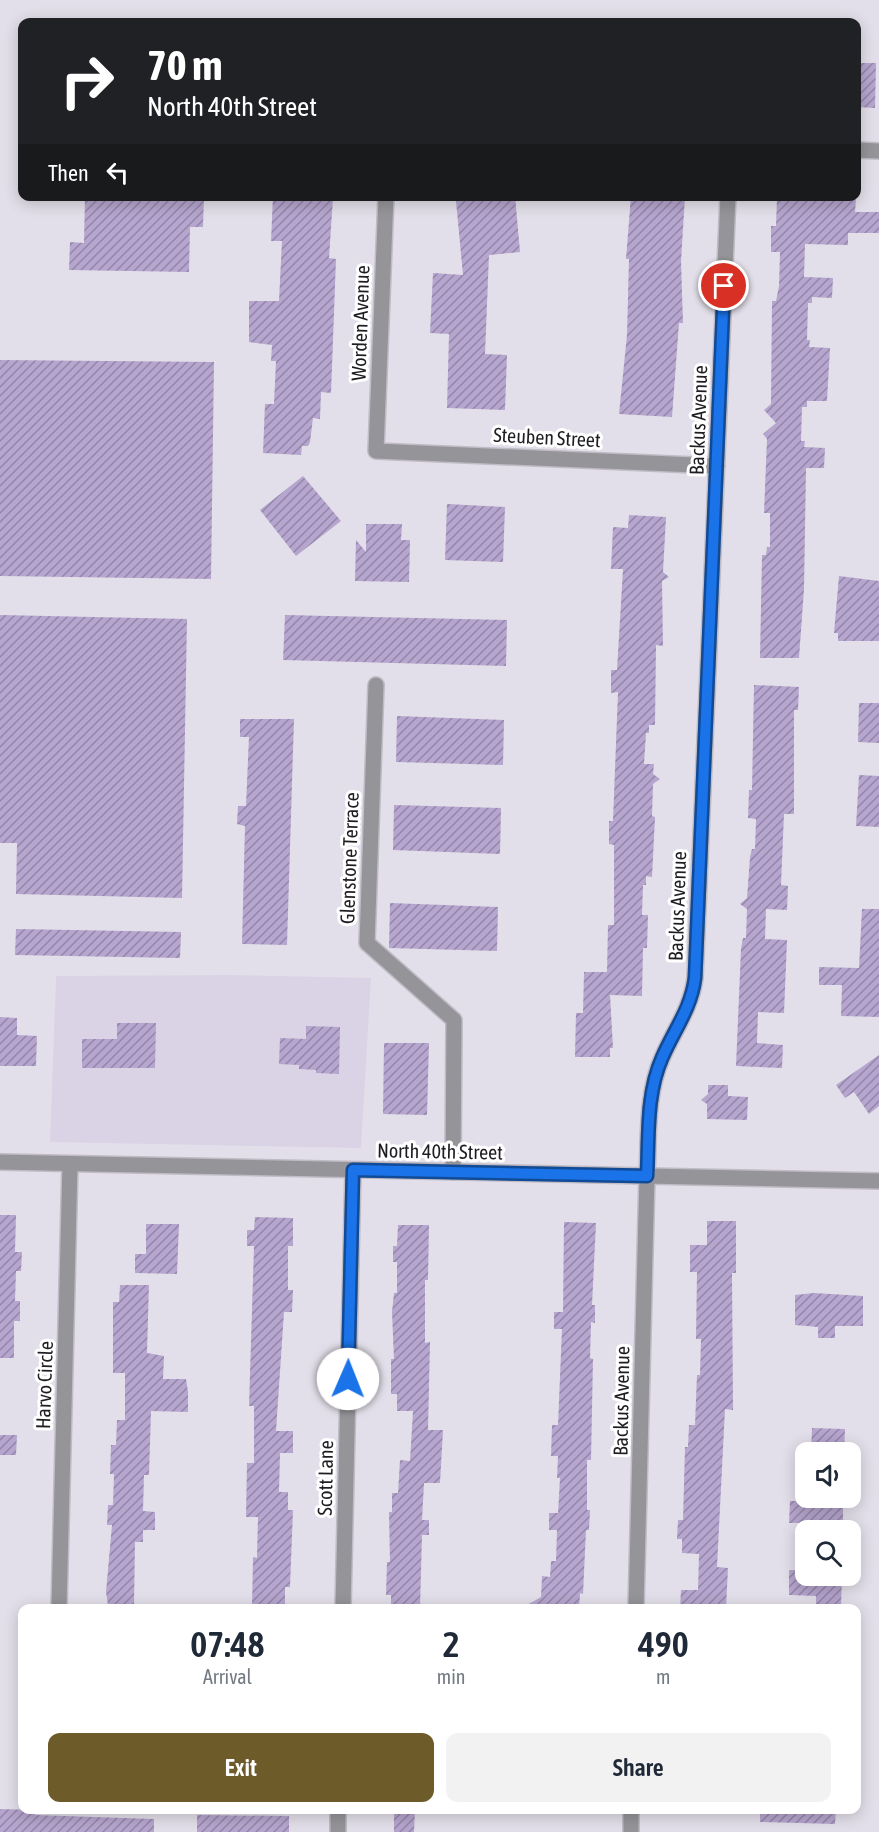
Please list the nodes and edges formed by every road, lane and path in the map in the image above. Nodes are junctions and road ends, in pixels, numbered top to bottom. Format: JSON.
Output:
{"nodes":[{"id":1,"x":861,"y":150,"type":"edge"},
{"id":2,"x":879,"y":151,"type":"edge"},
{"id":3,"x":386,"y":201,"type":"edge"},
{"id":4,"x":728,"y":201,"type":"edge"},
{"id":5,"x":376,"y":451,"type":"joint"},
{"id":6,"x":717,"y":466,"type":"junction"},
{"id":7,"x":376,"y":685,"type":"dead end"},
{"id":8,"x":0,"y":1162,"type":"edge"},
{"id":9,"x":70,"y":1164,"type":"junction"},
{"id":10,"x":353,"y":1170,"type":"junction"},
{"id":11,"x":453,"y":1172,"type":"junction"},
{"id":12,"x":647,"y":1176,"type":"junction"},
{"id":13,"x":879,"y":1181,"type":"edge"},
{"id":14,"x":59,"y":1604,"type":"edge"},
{"id":15,"x":343,"y":1604,"type":"edge"},
{"id":16,"x":636,"y":1604,"type":"edge"},
{"id":17,"x":338,"y":1814,"type":"edge"},
{"id":18,"x":631,"y":1814,"type":"edge"},
{"id":19,"x":338,"y":1832,"type":"edge"},
{"id":20,"x":631,"y":1832,"type":"edge"}],
"edges":[{"from":1,"to":2,"type":"street"},
{"from":3,"to":5,"type":"street","name":"Worden Avenue"},
{"from":4,"to":6,"type":"street","name":"Backus Avenue"},
{"from":5,"to":6,"type":"street","name":"Steuben Street"},
{"from":6,"to":12,"type":"street","name":"Backus Avenue"},
{"from":7,"to":11,"type":"street","name":"Glenstone Terrace"},
{"from":8,"to":9,"type":"street","name":"North 40th Street"},
{"from":9,"to":10,"type":"street","name":"North 40th Street"},
{"from":9,"to":14,"type":"street","name":"Harvo Circle"},
{"from":10,"to":11,"type":"street","name":"North 40th Street"},
{"from":10,"to":15,"type":"street","name":"Scott Lane"},
{"from":11,"to":12,"type":"street","name":"North 40th Street"},
{"from":12,"to":13,"type":"street","name":"North 40th Street"},
{"from":12,"to":16,"type":"street","name":"Backus Avenue"},
{"from":17,"to":19,"type":"street"},
{"from":18,"to":20,"type":"street"}]}
